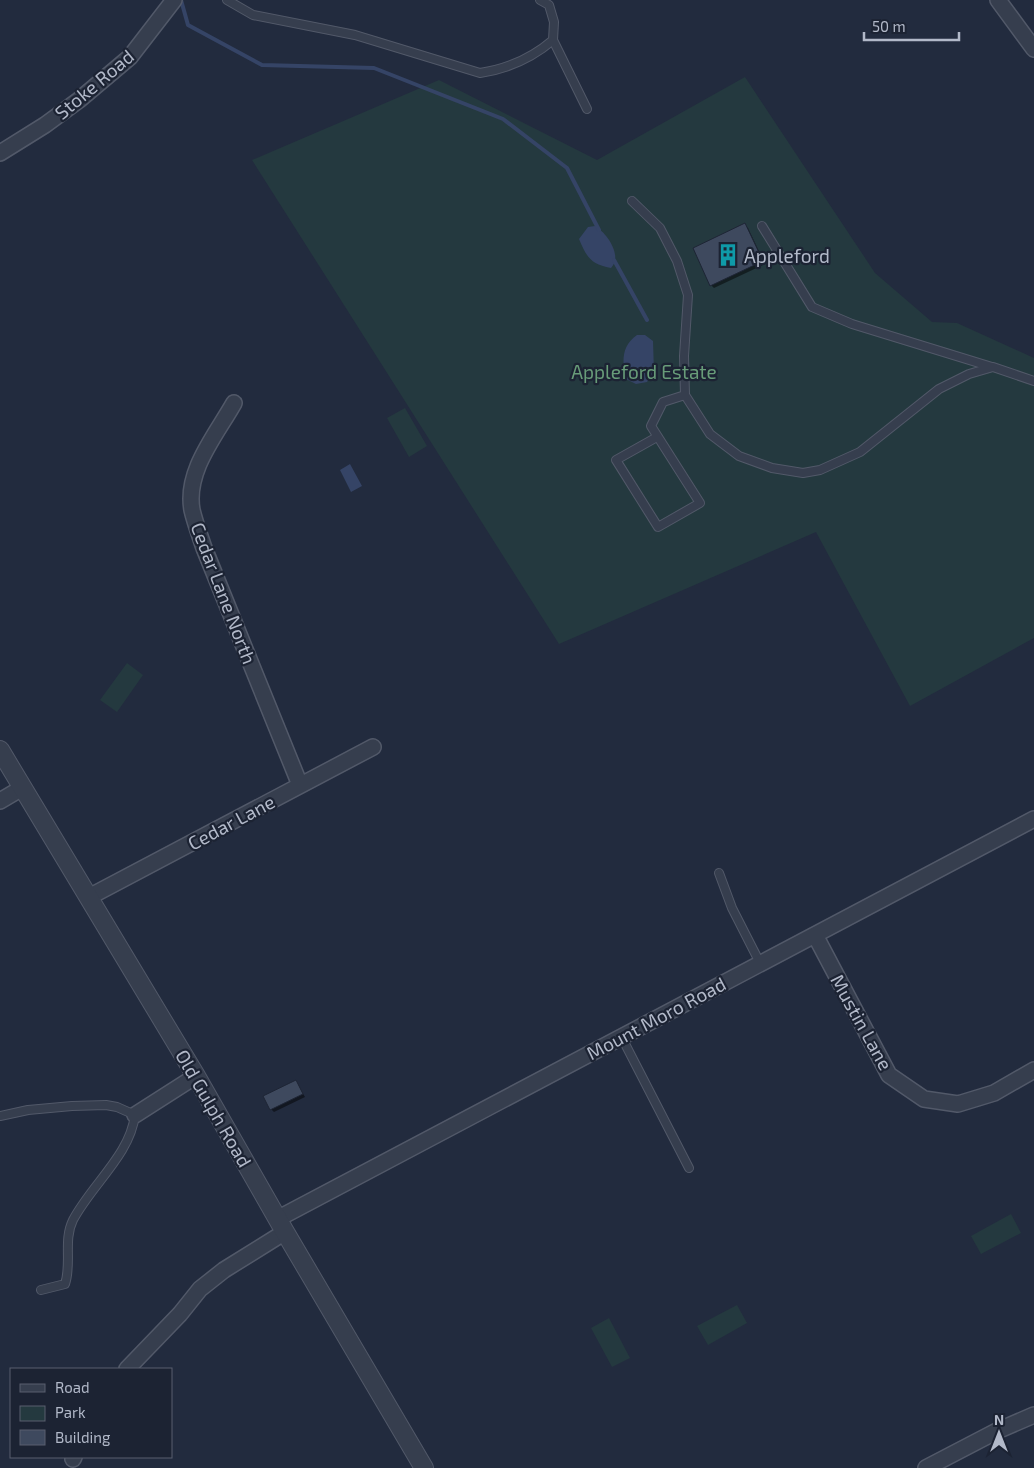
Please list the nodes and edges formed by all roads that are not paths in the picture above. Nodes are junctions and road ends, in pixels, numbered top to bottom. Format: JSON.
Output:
{"nodes":[{"id":1,"x":174,"y":0,"type":"edge"},
{"id":2,"x":227,"y":0,"type":"edge"},
{"id":3,"x":540,"y":0,"type":"edge"},
{"id":4,"x":998,"y":0,"type":"edge"},
{"id":5,"x":553,"y":40,"type":"junction"},
{"id":6,"x":1034,"y":49,"type":"edge"},
{"id":7,"x":587,"y":109,"type":"dead end"},
{"id":8,"x":0,"y":153,"type":"edge"},
{"id":9,"x":632,"y":201,"type":"dead end"},
{"id":10,"x":762,"y":226,"type":"dead end"},
{"id":11,"x":993,"y":367,"type":"junction"},
{"id":12,"x":1034,"y":381,"type":"edge"},
{"id":13,"x":685,"y":396,"type":"junction"},
{"id":14,"x":234,"y":403,"type":"dead end"},
{"id":15,"x":657,"y":437,"type":"junction"},
{"id":16,"x":373,"y":747,"type":"dead end"},
{"id":17,"x":0,"y":750,"type":"edge"},
{"id":18,"x":300,"y":785,"type":"junction"},
{"id":19,"x":22,"y":788,"type":"junction"},
{"id":20,"x":0,"y":801,"type":"edge"},
{"id":21,"x":1034,"y":819,"type":"edge"},
{"id":22,"x":719,"y":873,"type":"dead end"},
{"id":23,"x":89,"y":897,"type":"junction"},
{"id":24,"x":815,"y":934,"type":"junction"},
{"id":25,"x":760,"y":963,"type":"junction"},
{"id":26,"x":621,"y":1036,"type":"junction"},
{"id":27,"x":1034,"y":1070,"type":"edge"},
{"id":28,"x":196,"y":1076,"type":"junction"},
{"id":29,"x":135,"y":1115,"type":"junction"},
{"id":30,"x":0,"y":1116,"type":"edge"},
{"id":31,"x":689,"y":1168,"type":"dead end"},
{"id":32,"x":282,"y":1225,"type":"junction"},
{"id":33,"x":41,"y":1290,"type":"dead end"},
{"id":34,"x":128,"y":1368,"type":"edge"},
{"id":35,"x":1034,"y":1415,"type":"edge"},
{"id":36,"x":424,"y":1468,"type":"edge"},
{"id":37,"x":926,"y":1468,"type":"edge"}],
"edges":[{"from":1,"to":8,"type":"street","name":"Stoke Road"},
{"from":2,"to":5,"type":"lane"},
{"from":3,"to":5,"type":"lane"},
{"from":4,"to":6,"type":"street"},
{"from":5,"to":7,"type":"lane"},
{"from":9,"to":13,"type":"lane"},
{"from":10,"to":11,"type":"lane"},
{"from":11,"to":12,"type":"lane"},
{"from":11,"to":13,"type":"lane"},
{"from":13,"to":15,"type":"lane"},
{"from":14,"to":18,"type":"street","name":"Cedar Lane North"},
{"from":15,"to":15,"type":"lane"},
{"from":16,"to":18,"type":"street","name":"Cedar Lane"},
{"from":17,"to":19,"type":"street","name":"Old Gulph Road"},
{"from":18,"to":23,"type":"street","name":"Cedar Lane"},
{"from":19,"to":20,"type":"street"},
{"from":19,"to":23,"type":"street","name":"Old Gulph Road"},
{"from":21,"to":24,"type":"street","name":"Mount Moro Road"},
{"from":22,"to":25,"type":"lane"},
{"from":23,"to":28,"type":"street","name":"Old Gulph Road"},
{"from":24,"to":25,"type":"street","name":"Mount Moro Road"},
{"from":24,"to":27,"type":"street","name":"Mustin Lane"},
{"from":25,"to":26,"type":"street","name":"Mount Moro Road"},
{"from":26,"to":31,"type":"lane"},
{"from":26,"to":32,"type":"street","name":"Mount Moro Road"},
{"from":28,"to":29,"type":"street"},
{"from":28,"to":32,"type":"street","name":"Old Gulph Road"},
{"from":29,"to":30,"type":"lane"},
{"from":29,"to":33,"type":"lane"},
{"from":32,"to":34,"type":"street","name":"Mount Moro Road"},
{"from":32,"to":36,"type":"street","name":"Old Gulph Road"},
{"from":35,"to":37,"type":"street"}]}
